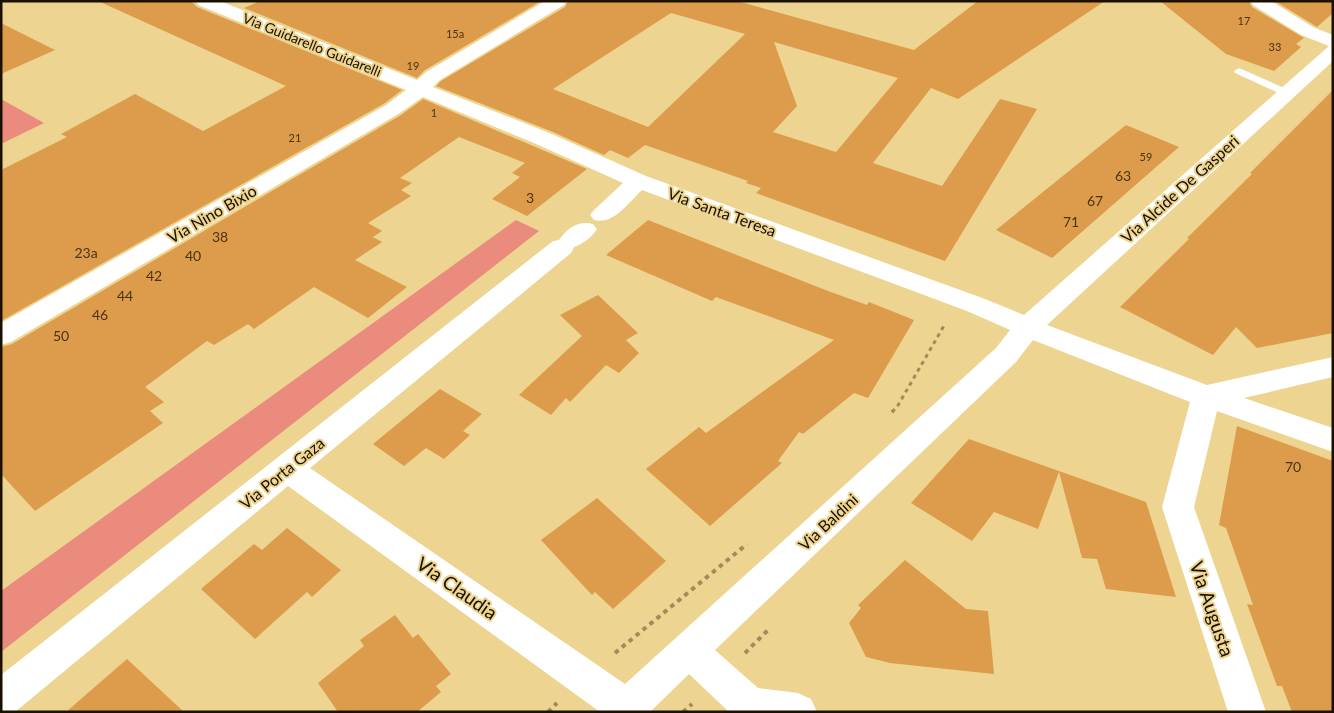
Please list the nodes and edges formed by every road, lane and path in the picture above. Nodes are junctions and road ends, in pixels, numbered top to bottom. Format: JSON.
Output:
{"nodes":[{"id":1,"x":204,"y":1,"type":"edge"},
{"id":2,"x":558,"y":1,"type":"edge"},
{"id":3,"x":1260,"y":1,"type":"edge"},
{"id":4,"x":1330,"y":54,"type":"edge"},
{"id":5,"x":1243,"y":68,"type":"dead end"},
{"id":6,"x":420,"y":89,"type":"junction"},
{"id":7,"x":1291,"y":89,"type":"junction"},
{"id":8,"x":638,"y":182,"type":"junction"},
{"id":9,"x":947,"y":321,"type":"dead end"},
{"id":10,"x":1028,"y":327,"type":"junction"},
{"id":11,"x":1,"y":335,"type":"edge"},
{"id":12,"x":1333,"y":367,"type":"edge"},
{"id":13,"x":1206,"y":396,"type":"junction"},
{"id":14,"x":891,"y":414,"type":"dead end"},
{"id":15,"x":1333,"y":440,"type":"edge"},
{"id":16,"x":287,"y":469,"type":"junction"},
{"id":17,"x":750,"y":541,"type":"dead end"},
{"id":18,"x":690,"y":651,"type":"junction"},
{"id":19,"x":586,"y":678,"type":"junction"},
{"id":20,"x":1,"y":699,"type":"edge"},
{"id":21,"x":625,"y":710,"type":"edge"},
{"id":22,"x":548,"y":712,"type":"edge"},
{"id":23,"x":798,"y":712,"type":"edge"},
{"id":24,"x":1246,"y":712,"type":"edge"}],
"edges":[{"from":1,"to":6,"type":"street","name":"Via Guidarello Guidarelli"},
{"from":2,"to":6,"type":"street","name":"Via Nino Bixio"},
{"from":3,"to":4,"type":"street"},
{"from":4,"to":7,"type":"street","name":"Via Alcide De Gasperi"},
{"from":5,"to":7,"type":"lane"},
{"from":6,"to":8,"type":"street","name":"Via Santa Teresa"},
{"from":6,"to":11,"type":"street","name":"Via Nino Bixio"},
{"from":7,"to":10,"type":"street","name":"Via Alcide De Gasperi"},
{"from":8,"to":10,"type":"street","name":"Via Santa Teresa"},
{"from":8,"to":16,"type":"street","name":"Via Porta Gaza"},
{"from":9,"to":14,"type":"path"},
{"from":10,"to":13,"type":"street","name":"Via Santa Teresa"},
{"from":10,"to":18,"type":"street","name":"Via Baldini"},
{"from":12,"to":13,"type":"street"},
{"from":13,"to":15,"type":"street","name":"Via Santa Teresa"},
{"from":13,"to":24,"type":"street","name":"Via Augusta"},
{"from":16,"to":19,"type":"street","name":"Via Claudia"},
{"from":16,"to":20,"type":"street","name":"Via Porta Gaza"},
{"from":17,"to":19,"type":"path"},
{"from":18,"to":21,"type":"street","name":"Via Baldini"},
{"from":18,"to":23,"type":"street"},
{"from":19,"to":21,"type":"street","name":"Via Claudia"},
{"from":19,"to":22,"type":"path"}]}
